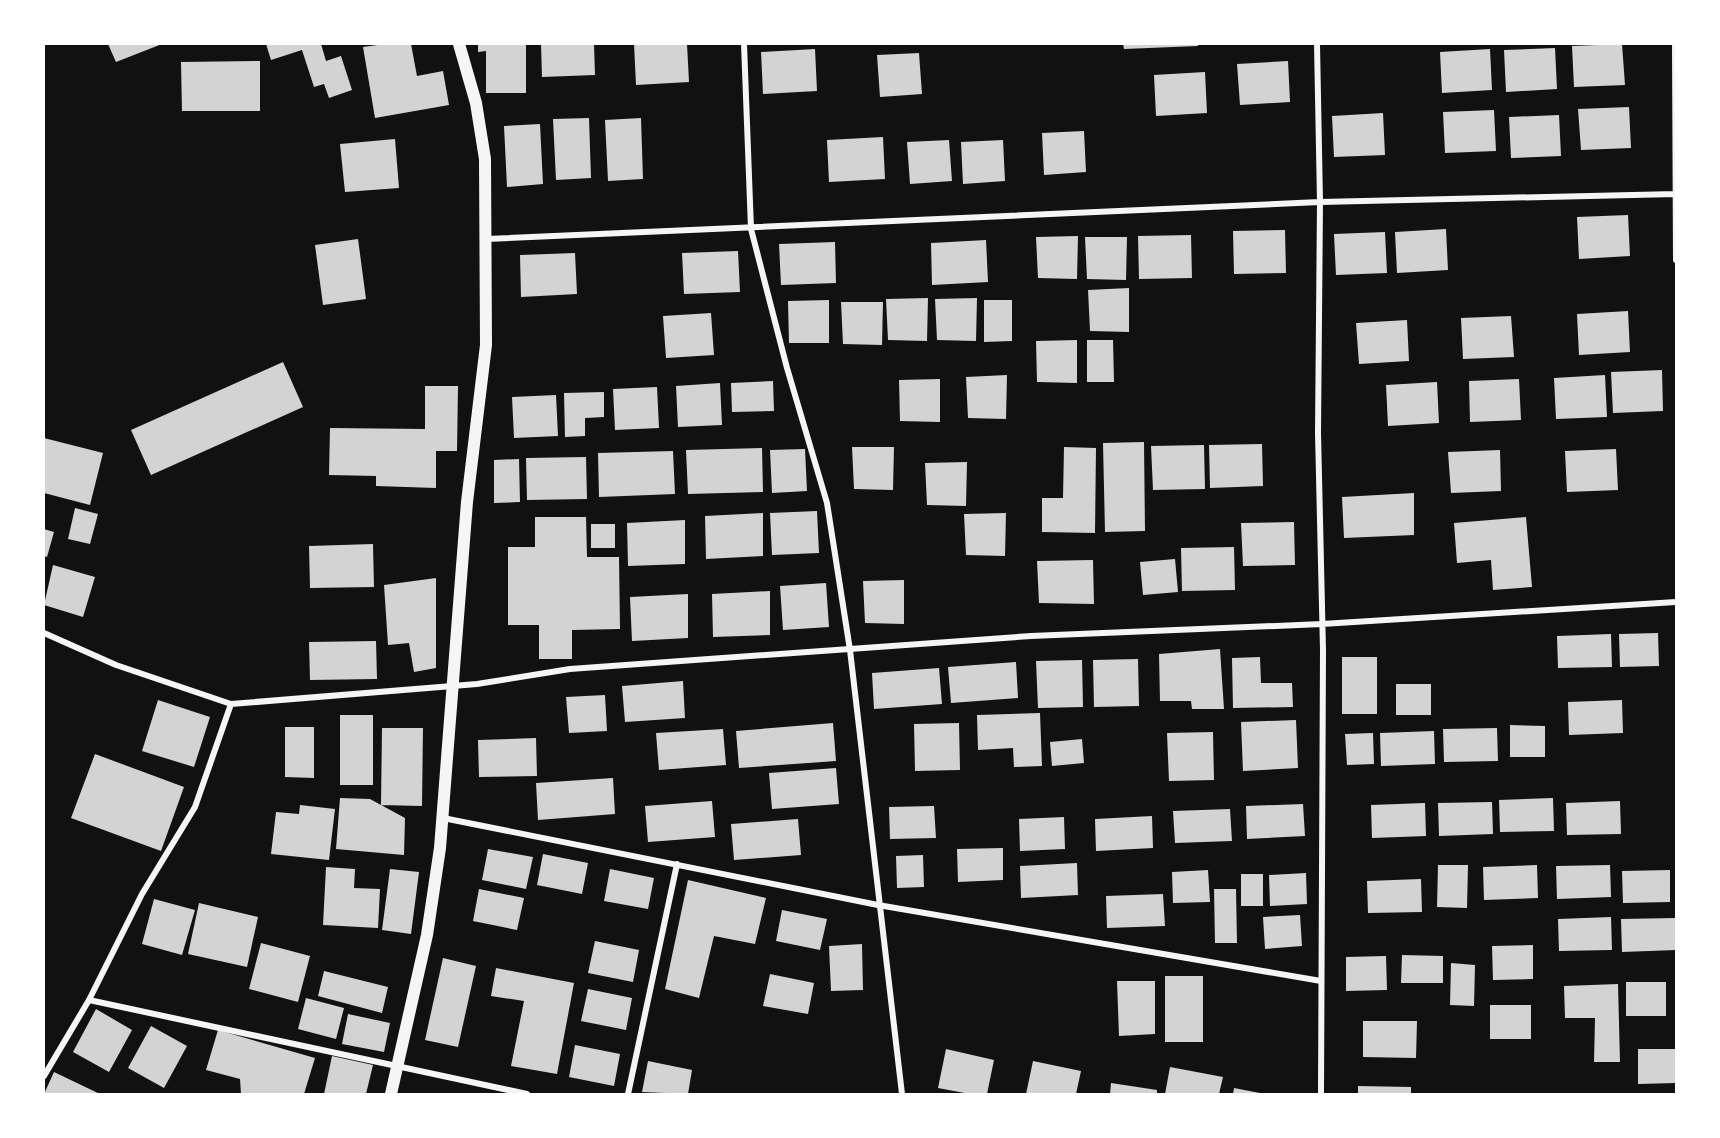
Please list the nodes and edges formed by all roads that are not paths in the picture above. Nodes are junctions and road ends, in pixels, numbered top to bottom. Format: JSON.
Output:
{"nodes":[{"id":1,"x":459,"y":44,"type":"edge"},
{"id":2,"x":744,"y":44,"type":"edge"},
{"id":3,"x":1317,"y":44,"type":"edge"},
{"id":4,"x":1673,"y":44,"type":"edge"},
{"id":5,"x":1676,"y":194,"type":"edge"},
{"id":6,"x":1320,"y":202,"type":"junction"},
{"id":7,"x":751,"y":229,"type":"junction"},
{"id":8,"x":487,"y":239,"type":"junction"},
{"id":9,"x":1677,"y":260,"type":"edge"},
{"id":10,"x":1677,"y":602,"type":"edge"},
{"id":11,"x":1322,"y":624,"type":"junction"},
{"id":12,"x":44,"y":633,"type":"edge"},
{"id":13,"x":850,"y":650,"type":"junction"},
{"id":14,"x":453,"y":684,"type":"junction"},
{"id":15,"x":231,"y":704,"type":"junction"},
{"id":16,"x":443,"y":818,"type":"junction"},
{"id":17,"x":677,"y":864,"type":"junction"},
{"id":18,"x":878,"y":905,"type":"junction"},
{"id":19,"x":1321,"y":981,"type":"junction"},
{"id":20,"x":89,"y":1000,"type":"junction"},
{"id":21,"x":398,"y":1065,"type":"junction"},
{"id":22,"x":44,"y":1076,"type":"edge"},
{"id":23,"x":391,"y":1095,"type":"edge"},
{"id":24,"x":527,"y":1095,"type":"edge"},
{"id":25,"x":628,"y":1095,"type":"edge"},
{"id":26,"x":902,"y":1095,"type":"edge"},
{"id":27,"x":1321,"y":1095,"type":"edge"}],
"edges":[{"from":1,"to":8,"type":"main road"},
{"from":2,"to":7,"type":"street"},
{"from":3,"to":6,"type":"street"},
{"from":4,"to":5,"type":"street"},
{"from":5,"to":6,"type":"street"},
{"from":5,"to":9,"type":"street"},
{"from":6,"to":7,"type":"street"},
{"from":6,"to":11,"type":"street"},
{"from":7,"to":8,"type":"street"},
{"from":7,"to":13,"type":"street"},
{"from":8,"to":14,"type":"main road"},
{"from":10,"to":11,"type":"street"},
{"from":11,"to":13,"type":"street"},
{"from":11,"to":19,"type":"street"},
{"from":12,"to":15,"type":"street"},
{"from":13,"to":14,"type":"street"},
{"from":13,"to":18,"type":"street"},
{"from":14,"to":15,"type":"street"},
{"from":14,"to":16,"type":"main road"},
{"from":15,"to":20,"type":"street"},
{"from":16,"to":17,"type":"street"},
{"from":16,"to":21,"type":"main road"},
{"from":17,"to":18,"type":"street"},
{"from":17,"to":25,"type":"street"},
{"from":18,"to":19,"type":"street"},
{"from":18,"to":26,"type":"street"},
{"from":19,"to":27,"type":"street"},
{"from":20,"to":21,"type":"street"},
{"from":20,"to":22,"type":"street"},
{"from":21,"to":23,"type":"main road"},
{"from":21,"to":24,"type":"street"}]}
